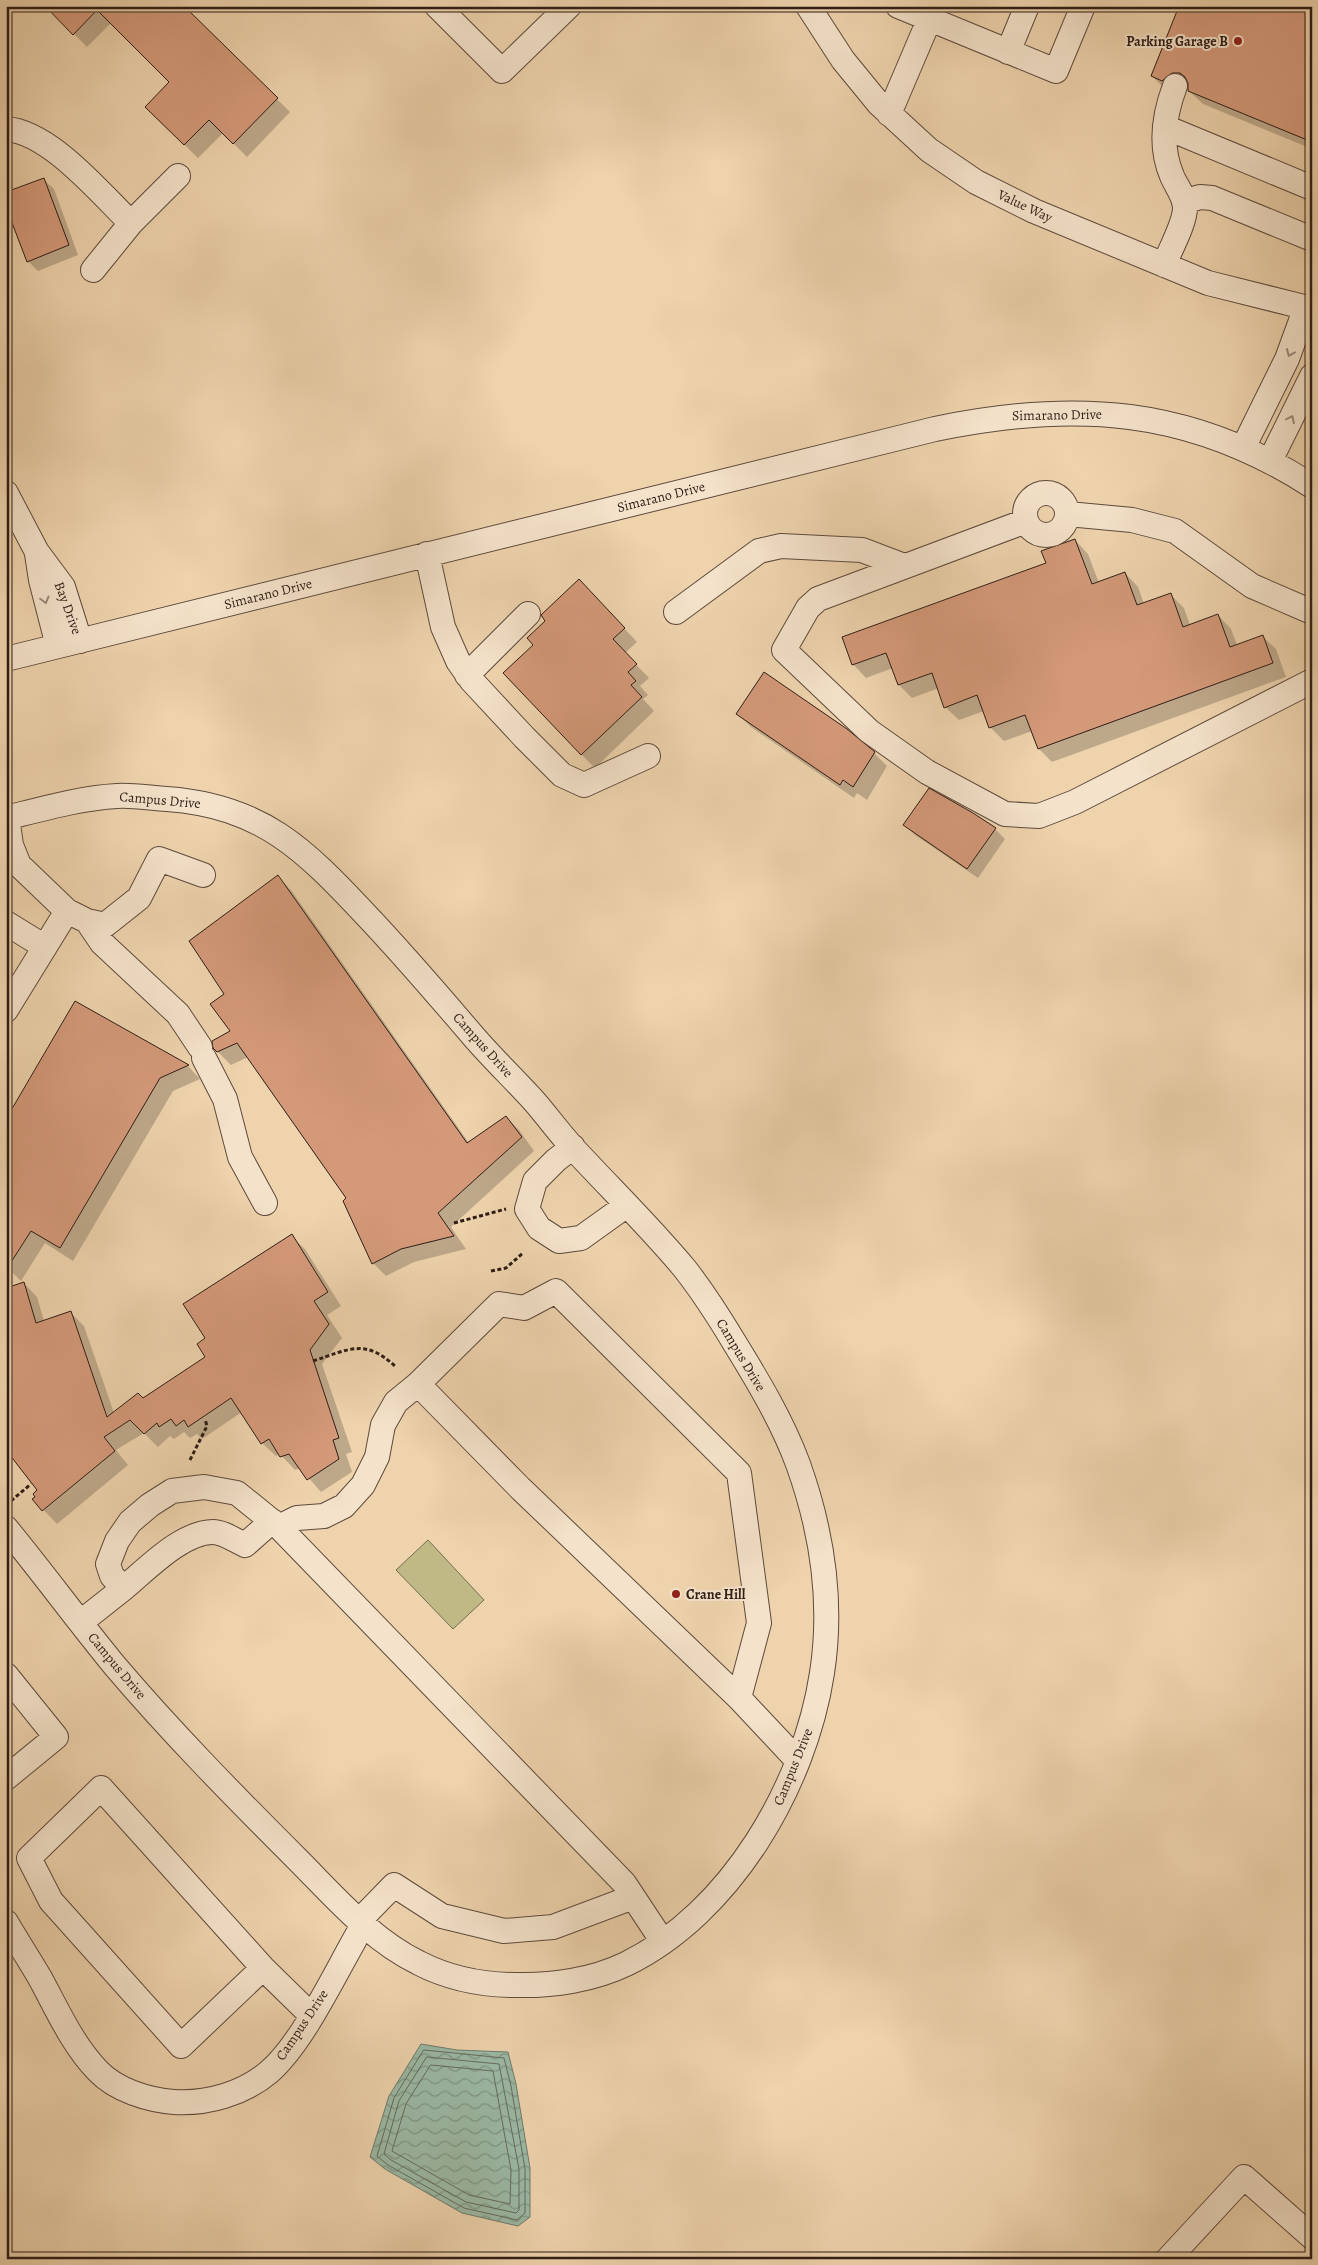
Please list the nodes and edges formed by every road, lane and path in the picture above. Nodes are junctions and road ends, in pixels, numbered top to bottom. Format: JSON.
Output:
{"nodes":[{"id":1,"x":437,"y":6,"type":"edge"},
{"id":2,"x":808,"y":6,"type":"edge"},
{"id":3,"x":898,"y":6,"type":"edge"},
{"id":4,"x":1027,"y":6,"type":"edge"},
{"id":5,"x":1083,"y":6,"type":"edge"},
{"id":6,"x":566,"y":7,"type":"edge"},
{"id":7,"x":933,"y":13,"type":"edge"},
{"id":8,"x":1008,"y":52,"type":"junction"},
{"id":9,"x":1175,"y":86,"type":"dead end"},
{"id":10,"x":889,"y":114,"type":"junction"},
{"id":11,"x":1165,"y":127,"type":"junction"},
{"id":12,"x":6,"y":129,"type":"edge"},
{"id":13,"x":178,"y":176,"type":"dead end"},
{"id":14,"x":1312,"y":188,"type":"edge"},
{"id":15,"x":1184,"y":202,"type":"junction"},
{"id":16,"x":131,"y":223,"type":"junction"},
{"id":17,"x":1312,"y":239,"type":"edge"},
{"id":18,"x":1164,"y":266,"type":"junction"},
{"id":19,"x":93,"y":270,"type":"dead end"},
{"id":20,"x":1309,"y":308,"type":"edge"},
{"id":21,"x":1312,"y":376,"type":"edge"},
{"id":22,"x":1243,"y":448,"type":"junction"},
{"id":23,"x":1270,"y":462,"type":"junction"},
{"id":24,"x":1312,"y":486,"type":"edge"},
{"id":25,"x":6,"y":493,"type":"edge"},
{"id":26,"x":1068,"y":514,"type":"junction"},
{"id":27,"x":1026,"y":521,"type":"junction"},
{"id":28,"x":427,"y":554,"type":"junction"},
{"id":29,"x":904,"y":566,"type":"junction"},
{"id":30,"x":676,"y":612,"type":"dead end"},
{"id":31,"x":1312,"y":612,"type":"edge"},
{"id":32,"x":528,"y":614,"type":"dead end"},
{"id":33,"x":69,"y":644,"type":"junction"},
{"id":34,"x":6,"y":660,"type":"edge"},
{"id":35,"x":467,"y":675,"type":"junction"},
{"id":36,"x":1312,"y":681,"type":"edge"},
{"id":37,"x":648,"y":756,"type":"dead end"},
{"id":38,"x":7,"y":817,"type":"edge"},
{"id":39,"x":203,"y":875,"type":"dead end"},
{"id":40,"x":77,"y":916,"type":"junction"},
{"id":41,"x":6,"y":923,"type":"edge"},
{"id":42,"x":45,"y":947,"type":"junction"},
{"id":43,"x":6,"y":1010,"type":"edge"},
{"id":44,"x":573,"y":1147,"type":"junction"},
{"id":45,"x":265,"y":1203,"type":"dead end"},
{"id":46,"x":627,"y":1205,"type":"junction"},
{"id":47,"x":514,"y":1207,"type":"dead end"},
{"id":48,"x":454,"y":1223,"type":"dead end"},
{"id":49,"x":523,"y":1253,"type":"dead end"},
{"id":50,"x":491,"y":1271,"type":"dead end"},
{"id":51,"x":313,"y":1361,"type":"dead end"},
{"id":52,"x":396,"y":1367,"type":"dead end"},
{"id":53,"x":418,"y":1384,"type":"junction"},
{"id":54,"x":205,"y":1419,"type":"dead end"},
{"id":55,"x":190,"y":1460,"type":"dead end"},
{"id":56,"x":31,"y":1484,"type":"dead end"},
{"id":57,"x":6,"y":1505,"type":"edge"},
{"id":58,"x":276,"y":1524,"type":"junction"},
{"id":59,"x":6,"y":1528,"type":"edge"},
{"id":60,"x":124,"y":1588,"type":"junction"},
{"id":61,"x":81,"y":1622,"type":"junction"},
{"id":62,"x":6,"y":1675,"type":"edge"},
{"id":63,"x":739,"y":1698,"type":"junction"},
{"id":64,"x":798,"y":1761,"type":"junction"},
{"id":65,"x":7,"y":1775,"type":"edge"},
{"id":66,"x":633,"y":1897,"type":"junction"},
{"id":67,"x":6,"y":1922,"type":"edge"},
{"id":68,"x":361,"y":1923,"type":"junction"},
{"id":69,"x":663,"y":1942,"type":"junction"},
{"id":70,"x":263,"y":1968,"type":"junction"},
{"id":71,"x":311,"y":2015,"type":"junction"},
{"id":72,"x":1312,"y":2236,"type":"edge"},
{"id":73,"x":1168,"y":2259,"type":"edge"}],
"edges":[{"from":1,"to":6,"type":"street"},
{"from":2,"to":10,"type":"street","name":"Value Way"},
{"from":3,"to":7,"type":"street"},
{"from":4,"to":8,"type":"street"},
{"from":5,"to":8,"type":"street"},
{"from":7,"to":8,"type":"street"},
{"from":7,"to":10,"type":"street"},
{"from":9,"to":11,"type":"street"},
{"from":10,"to":18,"type":"street","name":"Value Way"},
{"from":11,"to":14,"type":"street"},
{"from":11,"to":15,"type":"street"},
{"from":12,"to":16,"type":"street"},
{"from":13,"to":16,"type":"street"},
{"from":15,"to":17,"type":"street"},
{"from":15,"to":18,"type":"street"},
{"from":16,"to":19,"type":"street"},
{"from":18,"to":20,"type":"street","name":"Value Way"},
{"from":20,"to":22,"type":"street","name":"Value Way","one_way":true},
{"from":23,"to":21,"type":"street","one_way":true},
{"from":22,"to":23,"type":"street","name":"Simarano Drive"},
{"from":22,"to":28,"type":"street","name":"Simarano Drive"},
{"from":23,"to":24,"type":"street","name":"Simarano Drive"},
{"from":25,"to":33,"type":"street","name":"Bay Drive"},
{"from":26,"to":27,"type":"street"},
{"from":26,"to":27,"type":"street"},
{"from":26,"to":31,"type":"street"},
{"from":27,"to":29,"type":"street"},
{"from":28,"to":33,"type":"street","name":"Simarano Drive"},
{"from":28,"to":35,"type":"street"},
{"from":29,"to":30,"type":"street"},
{"from":29,"to":36,"type":"street"},
{"from":32,"to":35,"type":"street"},
{"from":33,"to":34,"type":"street","name":"Simarano Drive"},
{"from":35,"to":37,"type":"street"},
{"from":38,"to":40,"type":"street"},
{"from":38,"to":44,"type":"street","name":"Campus Drive"},
{"from":39,"to":40,"type":"street"},
{"from":40,"to":42,"type":"street"},
{"from":40,"to":45,"type":"street"},
{"from":41,"to":42,"type":"street"},
{"from":42,"to":43,"type":"street"},
{"from":44,"to":46,"type":"street","name":"Campus Drive"},
{"from":44,"to":46,"type":"street"},
{"from":46,"to":64,"type":"street","name":"Campus Drive"},
{"from":47,"to":48,"type":"path"},
{"from":49,"to":50,"type":"path"},
{"from":51,"to":52,"type":"path"},
{"from":53,"to":58,"type":"street"},
{"from":53,"to":63,"type":"street"},
{"from":53,"to":63,"type":"street"},
{"from":54,"to":55,"type":"path"},
{"from":56,"to":57,"type":"path"},
{"from":58,"to":60,"type":"street"},
{"from":58,"to":60,"type":"street"},
{"from":58,"to":66,"type":"street"},
{"from":59,"to":61,"type":"street","name":"Campus Drive"},
{"from":60,"to":61,"type":"street"},
{"from":61,"to":68,"type":"street","name":"Campus Drive"},
{"from":62,"to":65,"type":"street"},
{"from":63,"to":64,"type":"street"},
{"from":64,"to":69,"type":"street","name":"Campus Drive"},
{"from":66,"to":68,"type":"street"},
{"from":66,"to":69,"type":"street"},
{"from":67,"to":71,"type":"street","name":"Campus Drive"},
{"from":68,"to":69,"type":"street","name":"Campus Drive"},
{"from":68,"to":71,"type":"street","name":"Campus Drive"},
{"from":70,"to":70,"type":"street"},
{"from":70,"to":71,"type":"street"},
{"from":72,"to":73,"type":"street"}]}
